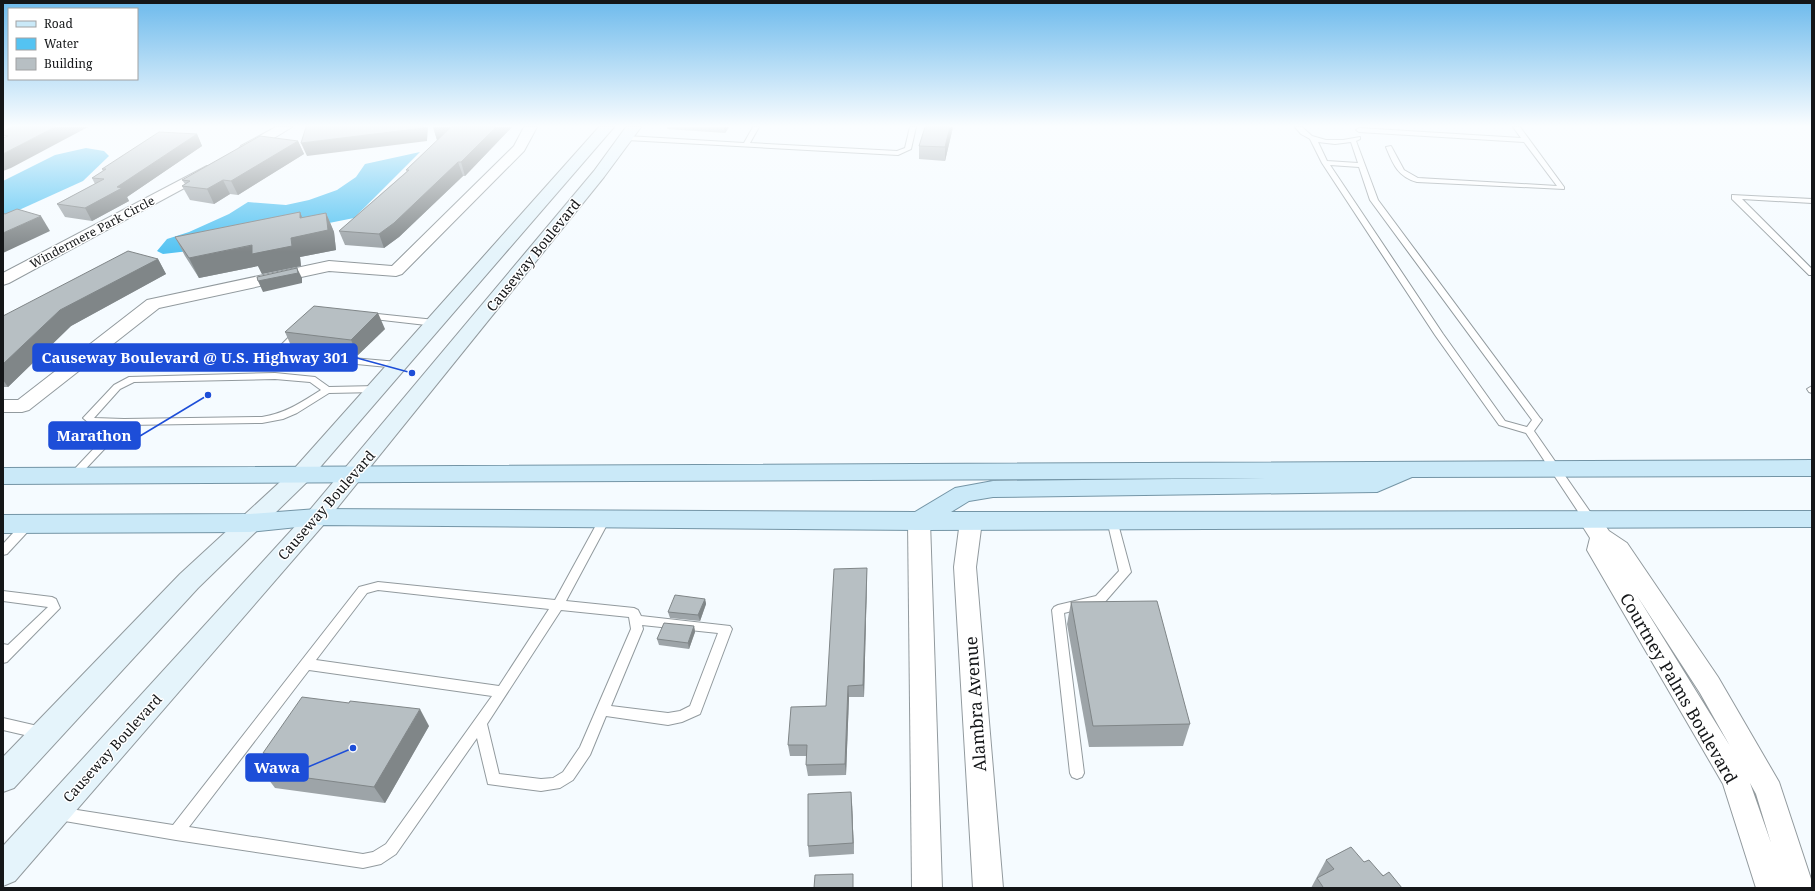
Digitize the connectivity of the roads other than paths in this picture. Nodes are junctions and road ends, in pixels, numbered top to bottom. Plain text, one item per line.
1 (210, 169) edge
2 (498, 169) edge
3 (571, 169) edge
4 (603, 169) edge
5 (1329, 169) edge
6 (1363, 169) edge
7 (1399, 169) edge
8 (1547, 169) edge
9 (1812, 201) edge
10 (1812, 273) edge
11 (3, 280) edge
12 (356, 315) edge
13 (435, 323) junction
14 (304, 328) edge
15 (398, 365) junction
16 (377, 389) junction
17 (326, 390) junction
18 (3, 406) edge
19 (124, 422) junction
20 (1529, 431) junction
21 (1411, 468) junction
22 (1554, 468) junction
23 (1812, 468) edge
24 (354, 473) junction
25 (301, 475) junction
26 (3, 476) edge
27 (73, 476) junction
28 (317, 517) junction
29 (606, 519) junction
30 (1812, 519) edge
31 (1112, 520) junction
32 (919, 521) junction
33 (971, 521) junction
34 (3, 524) edge
35 (28, 524) junction
36 (250, 524) junction
37 (1595, 528) junction
38 (3, 551) edge
39 (3, 596) edge
40 (558, 605) junction
41 (635, 620) junction
42 (5, 653) edge
43 (305, 664) junction
44 (502, 692) junction
45 (602, 710) junction
46 (480, 723) junction
47 (3, 724) edge
48 (44, 734) junction
49 (1078, 773) dead end
50 (3, 778) edge
51 (54, 813) junction
52 (176, 833) junction
53 (3, 870) edge
54 (927, 888) edge
55 (988, 888) edge
56 (1770, 888) edge
57 (1799, 888) edge

1 - 11 street, Windermere Park Circle
2 - 18 street
3 - 13 main road, Causeway Boulevard
4 - 24 main road, Causeway Boulevard
5 - 20 lane
6 - 20 lane
7 - 8 lane
9 - 10 lane
12 - 13 lane
13 - 15 main road, Causeway Boulevard
14 - 15 lane
15 - 16 main road, Causeway Boulevard
16 - 17 lane
16 - 25 main road, Causeway Boulevard
17 - 19 lane
17 - 19 lane
19 - 27 lane
20 - 22 lane
21 - 22 main road
21 - 24 main road
21 - 32 main road
22 - 23 main road
22 - 37 lane
24 - 25 main road
24 - 28 main road, Causeway Boulevard
25 - 27 main road
25 - 36 main road, Causeway Boulevard
26 - 27 main road
28 - 29 main road
28 - 36 main road
28 - 51 main road, Causeway Boulevard
29 - 32 main road
29 - 40 lane
30 - 37 main road
31 - 33 main road
31 - 37 main road
31 - 49 lane
32 - 33 main road
32 - 54 street
33 - 55 street, Alambra Avenue
34 - 35 main road
35 - 36 main road
35 - 38 lane
36 - 48 main road, Causeway Boulevard
37 - 56 street, Courtney Palms Boulevard
37 - 57 street, Courtney Palms Boulevard
39 - 42 lane
40 - 41 lane
40 - 43 lane
40 - 44 lane
41 - 45 lane
41 - 45 lane
43 - 44 lane
43 - 52 lane
44 - 46 lane
45 - 46 lane
46 - 52 lane
47 - 48 lane
48 - 50 main road, Causeway Boulevard
51 - 52 lane
51 - 53 main road, Causeway Boulevard

